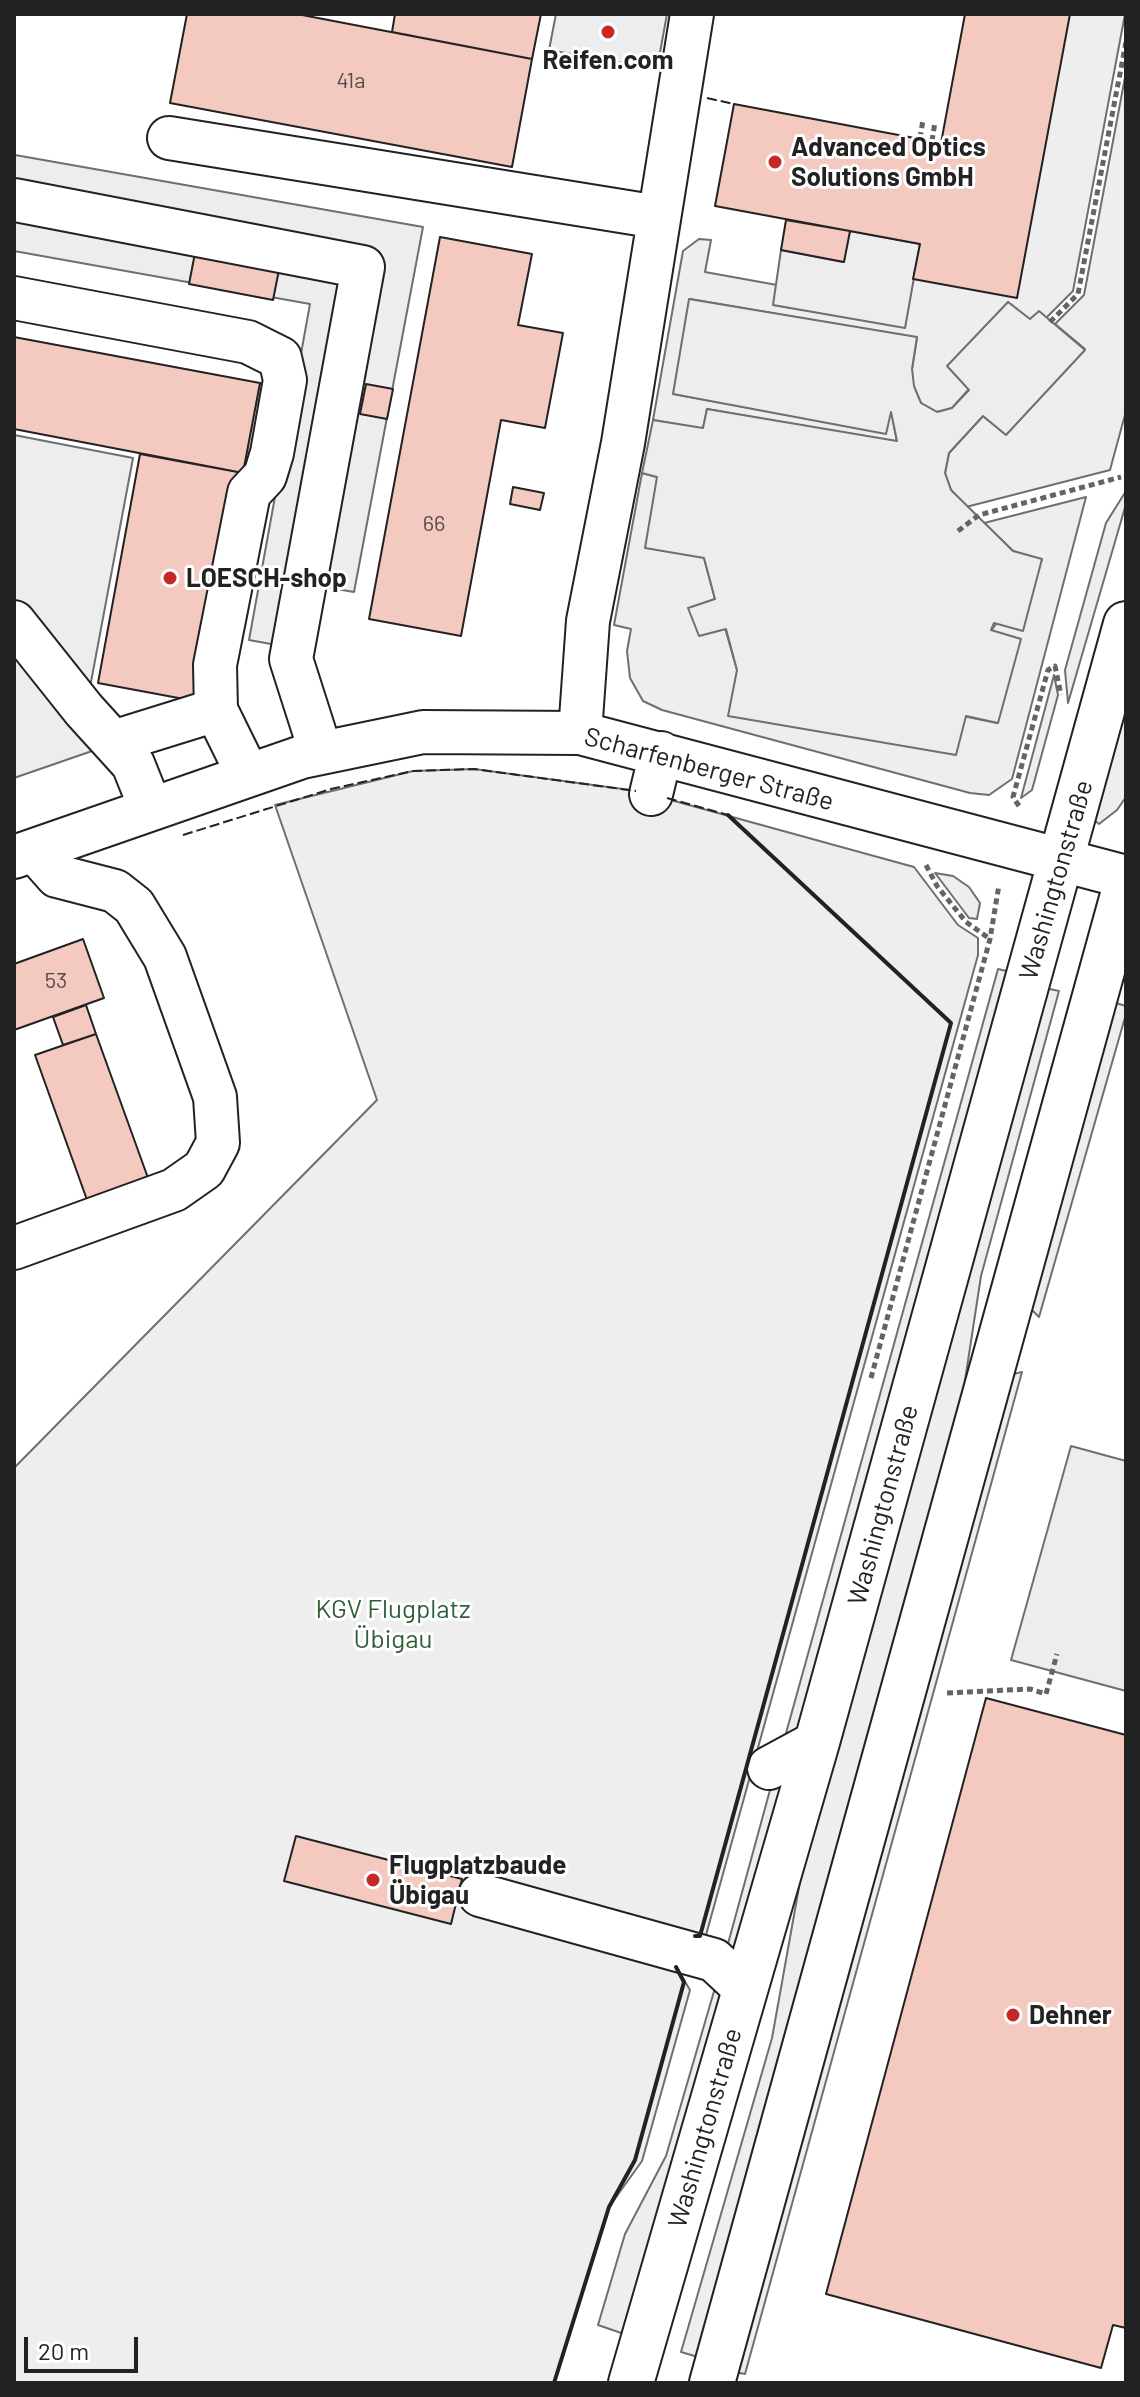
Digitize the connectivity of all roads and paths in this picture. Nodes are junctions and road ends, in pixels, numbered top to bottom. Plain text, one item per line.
1 (692, 14) edge
2 (1126, 42) edge
3 (923, 120) dead end
4 (935, 122) dead end
5 (169, 138) dead end
6 (920, 138) dead end
7 (932, 141) dead end
8 (15, 200) edge
9 (658, 217) junction
10 (14, 298) edge
11 (1050, 322) dead end
12 (1121, 477) dead end
13 (958, 531) dead end
14 (14, 622) edge
15 (1126, 624) edge
16 (1062, 700) dead end
17 (216, 710) junction
18 (580, 733) junction
19 (113, 742) junction
20 (321, 753) junction
21 (661, 753) junction
22 (248, 775) junction
23 (651, 794) dead end
24 (1020, 808) dead end
25 (151, 809) junction
26 (905, 821) junction
27 (24, 853) edge
28 (1060, 861) junction
29 (1126, 877) edge
30 (999, 884) dead end
31 (1126, 884) edge
32 (14, 1248) edge
33 (1057, 1654) dead end
34 (947, 1693) dead end
35 (817, 1742) junction
36 (769, 1768) dead end
37 (480, 1895) dead end
38 (745, 1989) junction
39 (631, 2383) edge
40 (712, 2383) edge

1 - 9 street
2 - 11 path
3 - 6 path
4 - 7 path
5 - 9 street
8 - 20 street
9 - 18 street
10 - 17 street
12 - 13 path
14 - 19 street
15 - 28 main road, Washingtonstraße
16 - 24 path, Washingtonstraße
17 - 19 street
17 - 22 street
18 - 20 street, Scharfenberger Straße
18 - 21 street, Scharfenberger Straße
19 - 25 street
20 - 22 street, Scharfenberger Straße
21 - 23 street
21 - 26 street, Scharfenberger Straße
22 - 25 street, Scharfenberger Straße
25 - 27 street, Scharfenberger Straße
26 - 28 street, Scharfenberger Straße
26 - 30 path, Washingtonstraße
27 - 32 street
28 - 29 street, Scharfenberger Straße
28 - 35 main road, Washingtonstraße
31 - 40 main road
33 - 34 path
35 - 36 street
35 - 38 main road, Washingtonstraße
37 - 38 street
38 - 39 main road, Washingtonstraße

